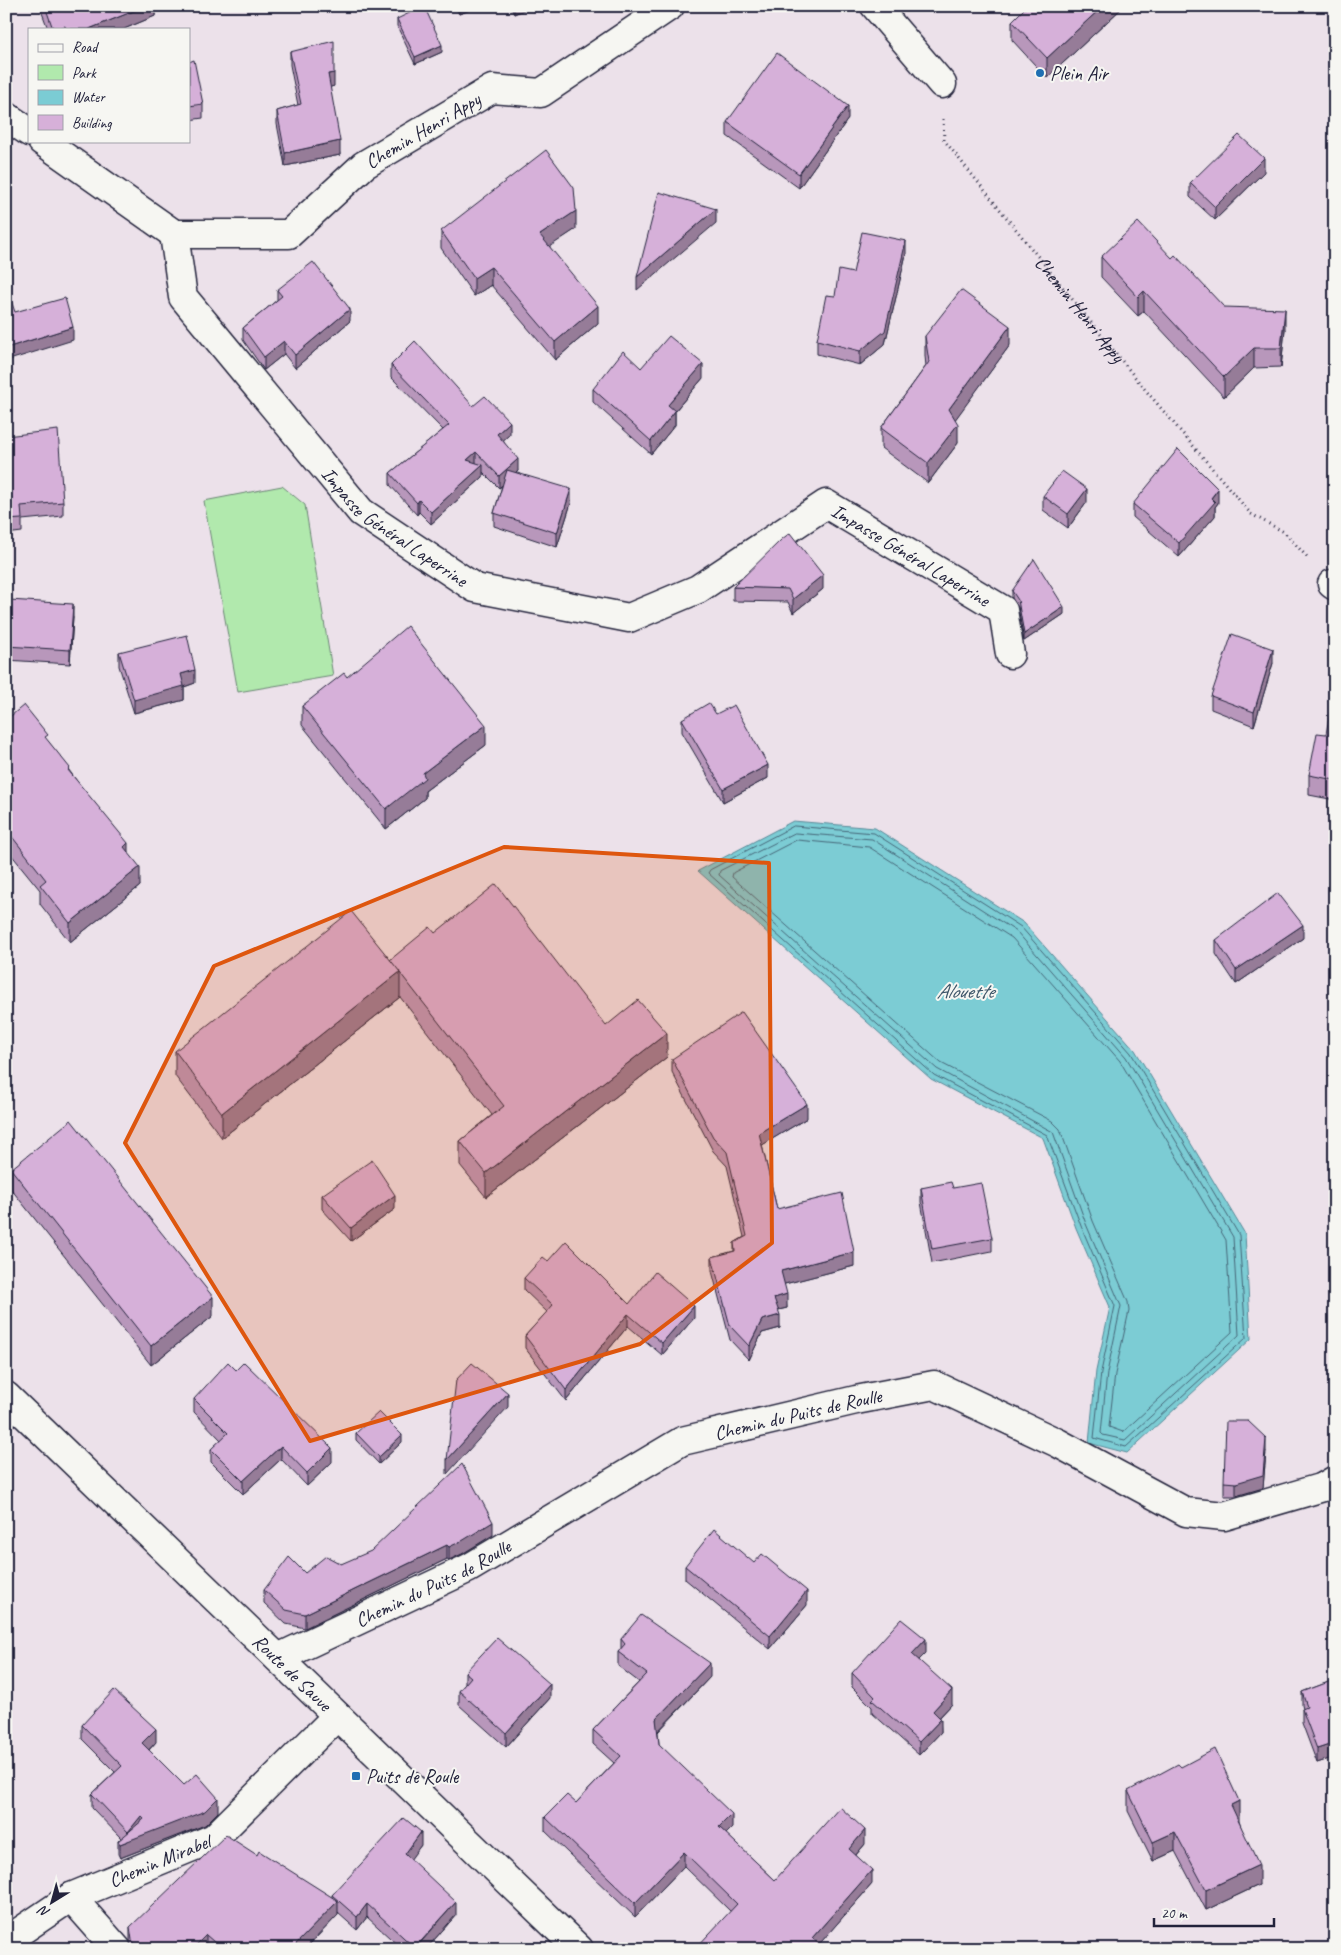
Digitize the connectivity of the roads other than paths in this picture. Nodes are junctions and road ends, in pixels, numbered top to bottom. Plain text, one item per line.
1 (670, 6) edge
2 (875, 6) edge
3 (942, 84) road end
4 (6, 116) edge
5 (28, 131) edge
6 (43, 142) edge
7 (174, 234) junction
8 (1010, 654) dead end
9 (6, 1396) edge
10 (1331, 1486) edge
11 (278, 1658) junction
12 (337, 1716) junction
13 (71, 1897) junction
14 (6, 1941) edge
15 (117, 1949) edge
16 (579, 1949) edge

1 - 7 street, Chemin Henri Appy
2 - 3 street
4 - 5 street
6 - 7 street
7 - 8 street, Impasse Général Laperrine
9 - 11 street, Route de Sauve
10 - 11 street, Chemin du Puits de Roulle
11 - 12 street, Route de Sauve
12 - 13 street, Chemin Mirabel
12 - 16 street, Route de Sauve
13 - 14 street, Chemin Mirabel
13 - 15 street

